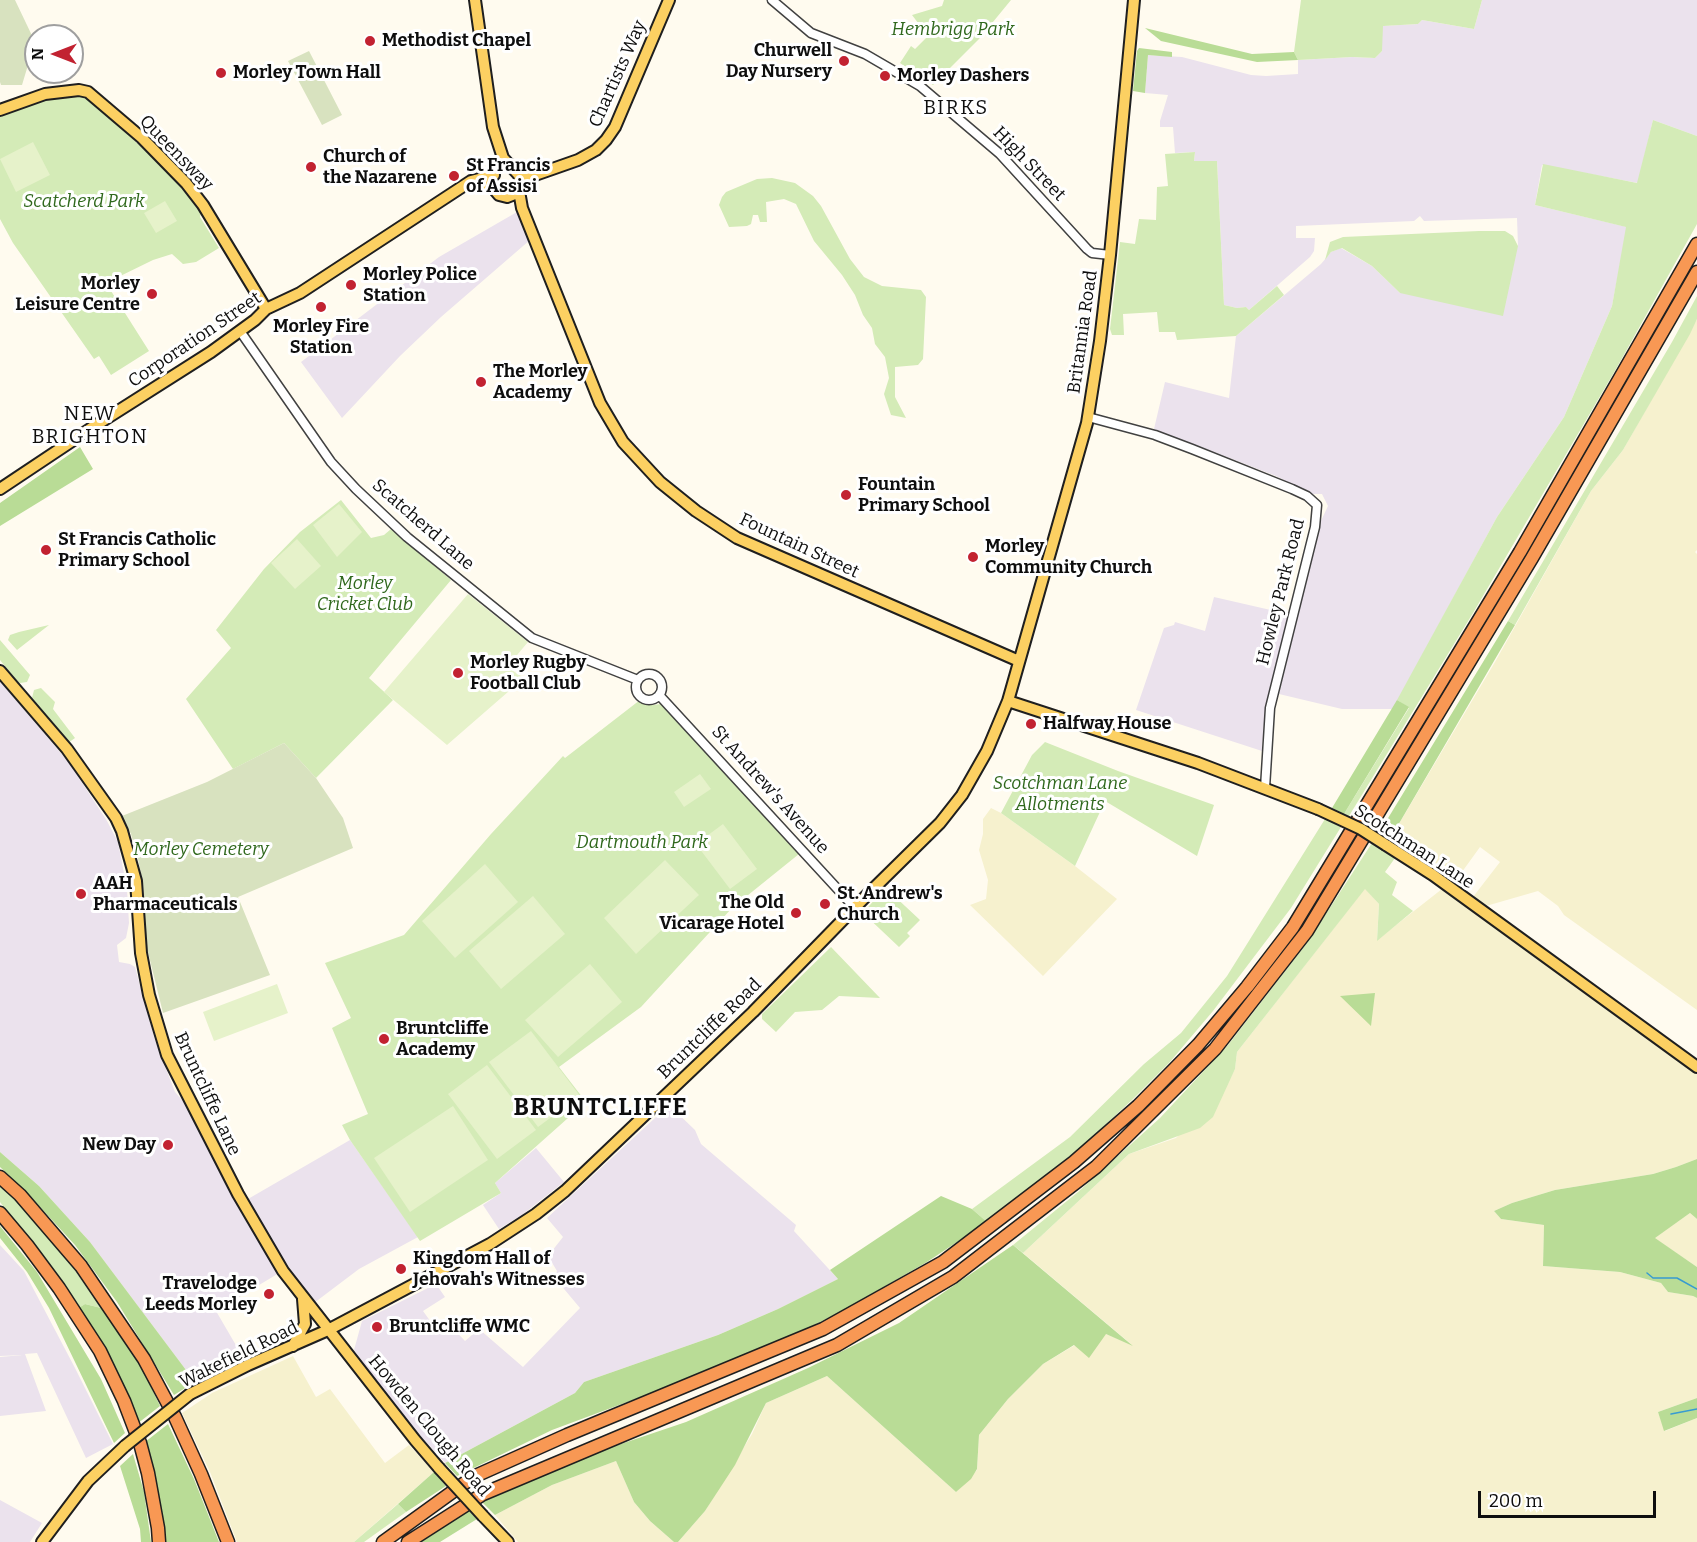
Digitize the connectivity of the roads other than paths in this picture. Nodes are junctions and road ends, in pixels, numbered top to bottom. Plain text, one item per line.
1 (475, 0) edge
2 (669, 0) edge
3 (772, 0) edge
4 (1134, 0) edge
5 (0, 110) edge
6 (502, 171) junction
7 (521, 180) junction
8 (471, 181) junction
9 (493, 188) junction
10 (519, 191) junction
11 (507, 197) junction
12 (522, 208) junction
13 (1697, 244) edge
14 (1110, 255) junction
15 (1697, 272) edge
16 (266, 309) junction
17 (240, 331) junction
18 (1088, 417) junction
19 (0, 489) edge
20 (1019, 661) junction
21 (0, 671) edge
22 (638, 680) junction
23 (659, 695) junction
24 (1008, 701) junction
25 (1264, 788) junction
26 (855, 908) junction
27 (1697, 1067) edge
28 (0, 1177) edge
29 (0, 1213) edge
30 (303, 1296) junction
31 (328, 1330) junction
32 (293, 1346) junction
33 (42, 1542) edge
34 (159, 1542) edge
35 (228, 1542) edge
36 (383, 1542) edge
37 (408, 1542) edge
38 (508, 1542) edge

1 - 6 main road
2 - 7 main road, Chartists Way
3 - 14 street, High Street
4 - 14 main road, Britannia Road
5 - 16 main road, Queensway
6 - 7 main road
6 - 8 main road, Corporation Street
6 - 9 main road
7 - 10 main road
8 - 9 main road
8 - 16 main road, Corporation Street
9 - 11 main road
10 - 11 main road
10 - 12 main road, Fountain Street
11 - 12 main road
12 - 20 main road, Fountain Street
13 - 36 highway
14 - 18 main road, Britannia Road
15 - 37 highway
16 - 17 main road, Corporation Street
17 - 19 main road, Corporation Street
17 - 22 street, Scatcherd Lane
18 - 20 main road, Britannia Road
18 - 25 street, Howley Park Road
20 - 24 main road, Bruntcliffe Road
21 - 30 main road, Bruntcliffe Lane
22 - 23 street
22 - 23 street, St Andrew's Avenue
23 - 26 street, St Andrew's Avenue
24 - 25 main road, Scotchman Lane
24 - 26 main road, Bruntcliffe Road
25 - 27 main road, Scotchman Lane, bridge
26 - 31 main road, Bruntcliffe Road
28 - 35 highway
29 - 34 highway
30 - 31 main road, Bruntcliffe Lane
30 - 32 main road
31 - 32 main road, Wakefield Road
31 - 38 main road, Howden Clough Road, bridge
32 - 33 main road, Wakefield Road, bridge

